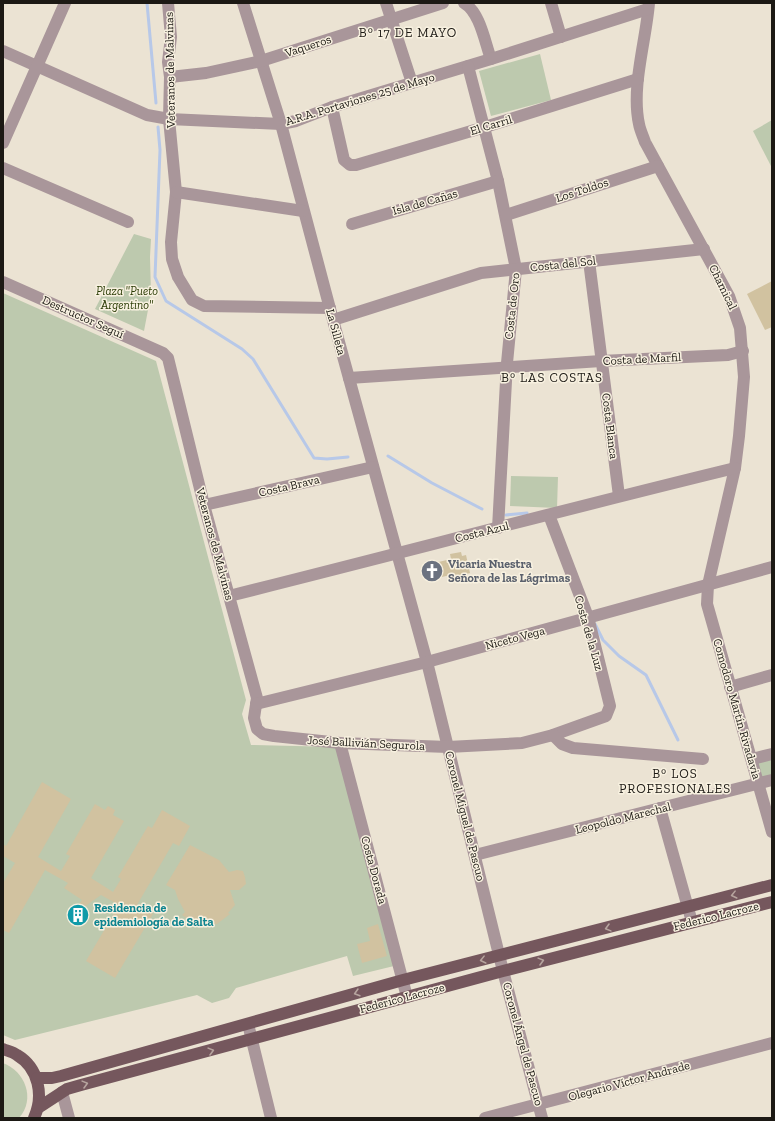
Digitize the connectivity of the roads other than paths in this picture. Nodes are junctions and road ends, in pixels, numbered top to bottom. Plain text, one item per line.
1 (65, 3) edge
2 (168, 3) edge
3 (243, 3) edge
4 (386, 3) edge
5 (443, 3) edge
6 (464, 3) edge
7 (551, 3) edge
8 (649, 6) edge
9 (391, 20) junction
10 (561, 37) junction
11 (3, 51) edge
12 (491, 59) junction
13 (261, 61) junction
14 (36, 66) junction
15 (468, 66) junction
16 (170, 77) junction
17 (638, 79) junction
18 (412, 83) junction
19 (332, 108) junction
20 (169, 119) junction
21 (280, 124) junction
22 (485, 128) junction
23 (3, 143) edge
24 (658, 166) junction
25 (3, 168) edge
26 (498, 181) junction
27 (176, 192) junction
28 (304, 210) junction
29 (506, 215) junction
30 (128, 222) dead end
31 (352, 224) dead end
32 (704, 249) junction
33 (589, 261) junction
34 (516, 269) junction
35 (3, 282) edge
36 (192, 300) joint
37 (331, 314) junction
38 (743, 351) junction
39 (163, 353) joint
40 (601, 361) junction
41 (506, 367) junction
42 (349, 378) junction
43 (373, 467) junction
44 (735, 468) junction
45 (618, 496) junction
46 (204, 505) junction
47 (549, 515) junction
48 (498, 528) junction
49 (397, 554) junction
50 (772, 568) edge
51 (708, 585) junction
52 (229, 596) junction
53 (588, 618) junction
54 (427, 662) junction
55 (772, 675) edge
56 (730, 687) junction
57 (256, 704) junction
58 (610, 706) joint
59 (263, 734) joint
60 (553, 735) junction
61 (340, 743) junction
62 (448, 747) junction
63 (772, 754) edge
64 (703, 759) dead end
65 (752, 759) junction
66 (772, 780) edge
67 (759, 783) junction
68 (660, 808) junction
69 (772, 832) edge
70 (475, 855) junction
71 (772, 885) edge
72 (772, 902) edge
73 (687, 907) junction
74 (692, 922) junction
75 (500, 956) junction
76 (503, 971) junction
77 (403, 980) junction
78 (407, 997) junction
79 (248, 1024) junction
80 (252, 1040) junction
81 (772, 1043) edge
82 (3, 1049) edge
83 (36, 1078) junction
84 (62, 1092) junction
85 (539, 1104) junction
86 (36, 1113) edge
87 (69, 1118) edge
88 (271, 1118) edge
89 (485, 1118) edge
90 (542, 1118) edge

1 - 14 street
2 - 16 street, Veteranos de Malvinas
3 - 13 street, La Silleta
4 - 9 street
5 - 9 street, Vaqueros
6 - 12 street
7 - 10 street
8 - 10 street, A.R.A. Portaviones 25 de Mayo
8 - 17 street, Chamical
9 - 13 street, Vaqueros
9 - 18 street
10 - 12 street, A.R.A. Portaviones 25 de Mayo
11 - 14 street, A.R.A. Portaviones 25 de Mayo
12 - 15 street, A.R.A. Portaviones 25 de Mayo
13 - 16 street, Vaqueros
13 - 21 street, La Silleta
14 - 20 street, A.R.A. Portaviones 25 de Mayo
14 - 23 street
15 - 18 street, A.R.A. Portaviones 25 de Mayo
15 - 22 street, Costa de Oro
16 - 20 street, Veteranos de Malvinas
17 - 22 street, El Carril
17 - 24 street, Chamical
18 - 19 street, A.R.A. Portaviones 25 de Mayo
19 - 21 street, A.R.A. Portaviones 25 de Mayo
19 - 22 street, El Carril
20 - 21 street, A.R.A. Portaviones 25 de Mayo
20 - 27 street, Veteranos de Malvinas
21 - 28 street, La Silleta
22 - 26 street, Costa de Oro
24 - 29 street, Los Toldos
24 - 32 street, Chamical
25 - 30 street
26 - 29 street, Costa de Oro
26 - 31 street, Isla de Cañas
27 - 28 street
27 - 36 street, Veteranos de Malvinas
28 - 37 street, La Silleta
29 - 34 street, Costa de Oro
32 - 33 street, Costa del Sol
32 - 38 street, Chamical
33 - 34 street, Costa del Sol
33 - 40 street, Costa Blanca
34 - 37 street, Costa del Sol
34 - 41 street, Costa de Oro
35 - 39 street, Destructor Seguí
36 - 37 street, Costa del Sol
37 - 42 street, La Silleta
38 - 40 street, Costa de Marfil
38 - 44 street, Chamical
39 - 46 street, Veteranos de Malvinas
40 - 41 street, Costa de Marfil
40 - 45 street, Costa Blanca
41 - 42 street, Costa de Marfil
41 - 48 street, Costa de Oro
42 - 43 street, La Silleta
43 - 46 street, Costa Brava
43 - 49 street, La Silleta
44 - 45 street, Costa Azul
44 - 51 street, Chamical
45 - 47 street, Costa Azul
46 - 52 street, Veteranos de Malvinas
47 - 48 street, Costa Azul
47 - 53 street, Costa de la Luz
48 - 49 street, Costa Azul
49 - 52 street, Costa Azul
49 - 54 street, La Silleta
50 - 51 street, Niceto Vega
51 - 53 street, Niceto Vega
51 - 56 street, Comodoro Martín Rivadavia
52 - 57 street, Veteranos de Malvinas
53 - 54 street, Niceto Vega
53 - 58 street, Costa de la Luz
54 - 57 street, Niceto Vega
54 - 62 street, Coronel Miguel de Pascuo
55 - 56 street
56 - 65 street, Comodoro Martín Rivadavia
57 - 59 street, Veteranos de Malvinas
58 - 60 street, José Ballivián Segurola
59 - 61 street, José Ballivián Segurola
60 - 62 street, José Ballivián Segurola
60 - 64 street
61 - 62 street, José Ballivián Segurola
61 - 77 street, Costa Dorada
62 - 70 street, Coronel Miguel de Pascuo
63 - 65 street
65 - 67 street, Comodoro Martín Rivadavia
66 - 67 street, Leopoldo Marechal
67 - 68 street, Leopoldo Marechal
67 - 69 street, Comodoro Martín Rivadavia
68 - 70 street, Leopoldo Marechal
68 - 73 street
70 - 75 street, Coronel Miguel de Pascuo
71 -> 73 main road, Federico Lacroze
72 - 74 main road, Federico Lacroze
73 - 74 street
73 -> 75 main road, Federico Lacroze
76 -> 74 main road, Federico Lacroze
75 - 76 street, Coronel Miguel de Pascuo
75 -> 77 main road, Federico Lacroze
76 - 78 main road, Federico Lacroze
76 - 85 street, Coronel Ángel de Pascuo
77 - 78 street, Costa Dorada
77 -> 79 main road, Federico Lacroze
78 - 80 main road, Federico Lacroze
79 - 80 street
79 - 83 main road, Federico Lacroze
84 -> 80 main road, Federico Lacroze
80 - 88 street
81 - 85 street, Olegario Víctor Andrade
82 - 83 main road
83 - 86 main road
84 - 86 main road, Federico Lacroze
84 - 87 street
85 - 89 street, Olegario Víctor Andrade
85 - 90 street, Coronel Ángel de Pascuo

